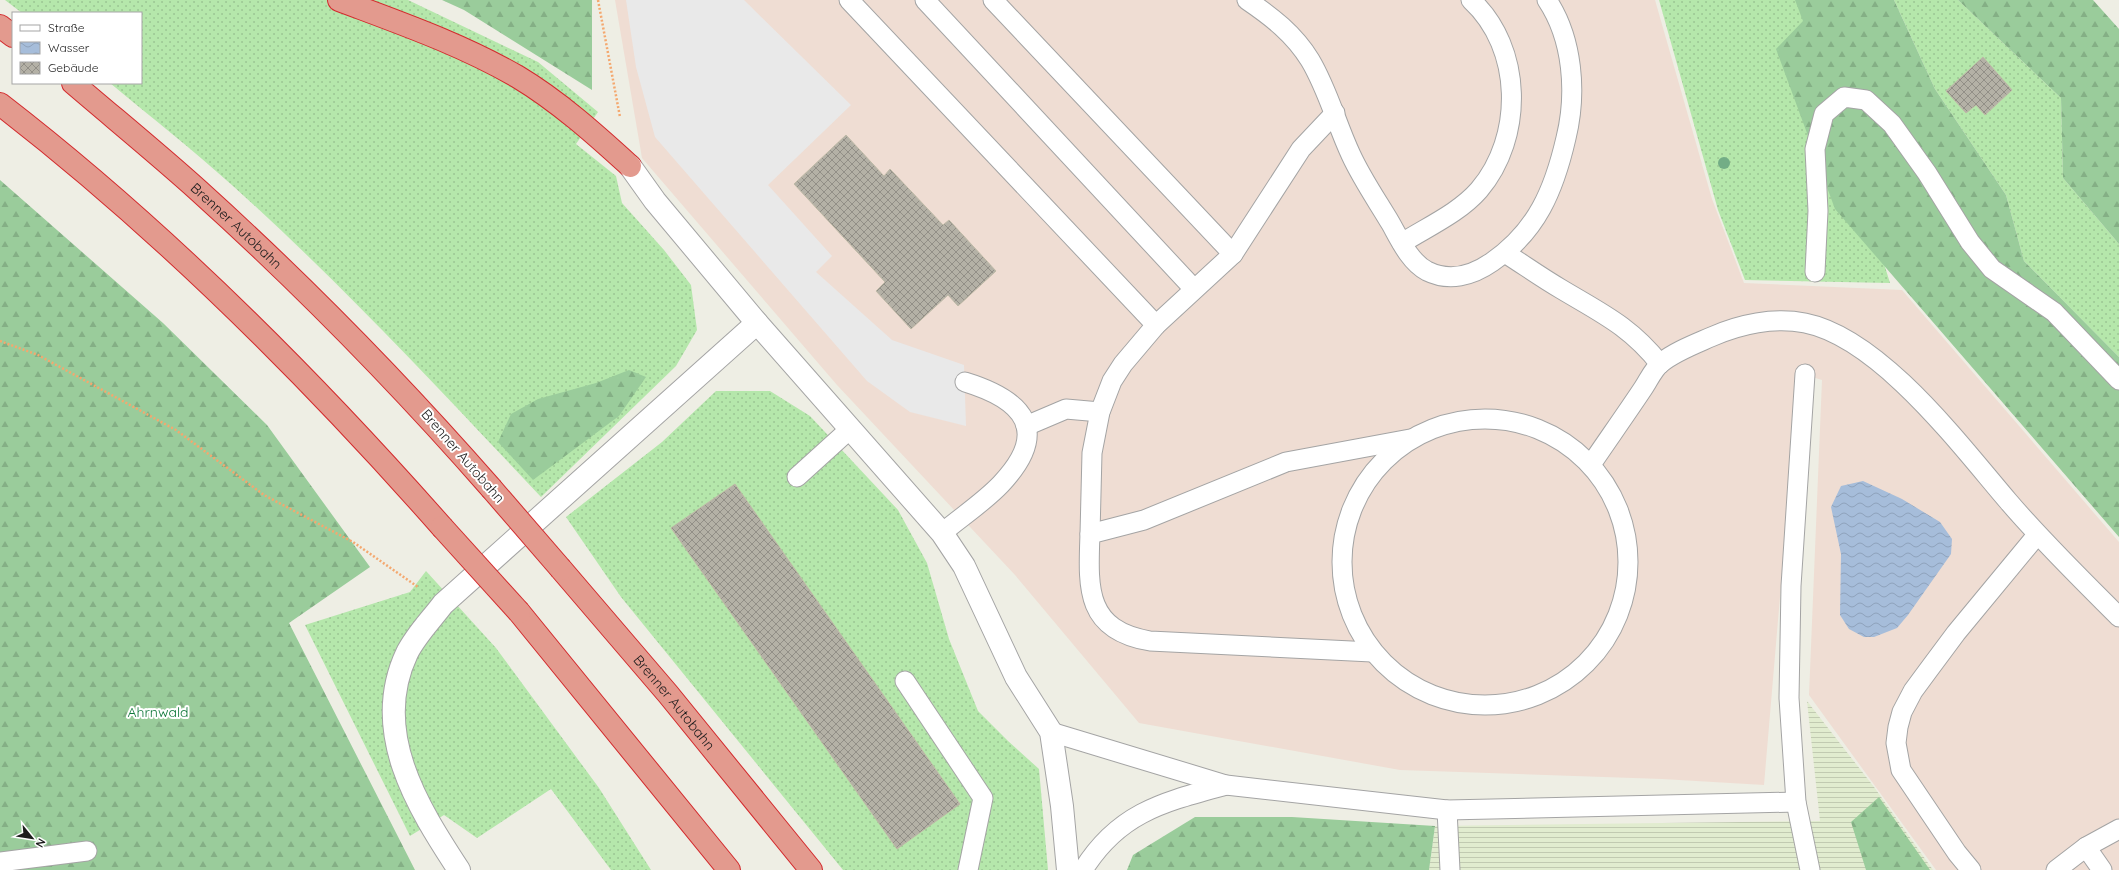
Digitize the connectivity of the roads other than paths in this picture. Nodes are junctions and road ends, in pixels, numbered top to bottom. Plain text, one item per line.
1 (339, 0) edge
2 (849, 0) edge
3 (924, 0) edge
4 (994, 0) edge
5 (1247, 0) edge
6 (1471, 0) edge
7 (1547, 0) edge
8 (0, 26) edge
9 (12, 35) edge
10 (74, 84) edge
11 (0, 104) edge
12 (1335, 113) junction
13 (630, 166) joint
14 (1402, 243) junction
15 (1505, 253) junction
16 (1232, 254) junction
17 (1815, 272) dead end
18 (1194, 289) junction
19 (757, 323) junction
20 (1156, 325) junction
21 (1660, 364) junction
22 (1805, 374) dead end
23 (2119, 380) edge
24 (965, 382) dead end
25 (1100, 412) junction
26 (1026, 426) junction
27 (850, 429) junction
28 (1410, 439) junction
29 (1592, 463) junction
30 (797, 477) dead end
31 (942, 533) junction
32 (1090, 534) junction
33 (2037, 535) junction
34 (2119, 617) edge
35 (1372, 652) junction
36 (905, 681) dead end
37 (1051, 732) junction
38 (1226, 785) junction
39 (1796, 802) junction
40 (1447, 810) junction
41 (2119, 829) edge
42 (2086, 847) junction
43 (87, 851) dead end
44 (0, 862) edge
45 (460, 870) edge
46 (730, 870) edge
47 (811, 870) edge
48 (968, 870) edge
49 (1068, 870) edge
50 (1083, 870) edge
51 (1450, 870) edge
52 (1810, 870) edge
53 (1971, 870) edge
54 (2056, 870) edge
55 (2102, 870) edge

1 - 13 highway
2 - 20 lane
3 - 18 lane
4 - 16 lane
5 - 12 lane
6 - 14 lane
7 - 15 lane
8 - 9 highway
10 - 47 highway, Brenner Autobahn, bridge
11 - 46 highway, bridge
12 - 14 lane
12 - 16 lane
13 - 19 street
14 - 15 lane
15 - 21 lane
16 - 18 lane
17 - 23 lane
18 - 20 lane
19 - 27 street
19 - 45 street
20 - 25 lane
21 - 29 lane
21 - 33 lane
22 - 39 lane
24 - 26 lane
25 - 26 lane
25 - 32 lane
26 - 31 lane
27 - 30 lane
27 - 31 street
28 - 29 lane
28 - 32 lane
28 - 35 lane
29 - 35 lane
31 - 37 street
32 - 35 lane
33 - 34 lane
33 - 53 lane
36 - 48 lane
37 - 38 lane
37 - 49 street
38 - 40 lane
38 - 50 lane
39 - 40 lane
39 - 52 lane
40 - 51 lane
41 - 42 lane
42 - 54 lane
42 - 55 lane
43 - 44 lane

